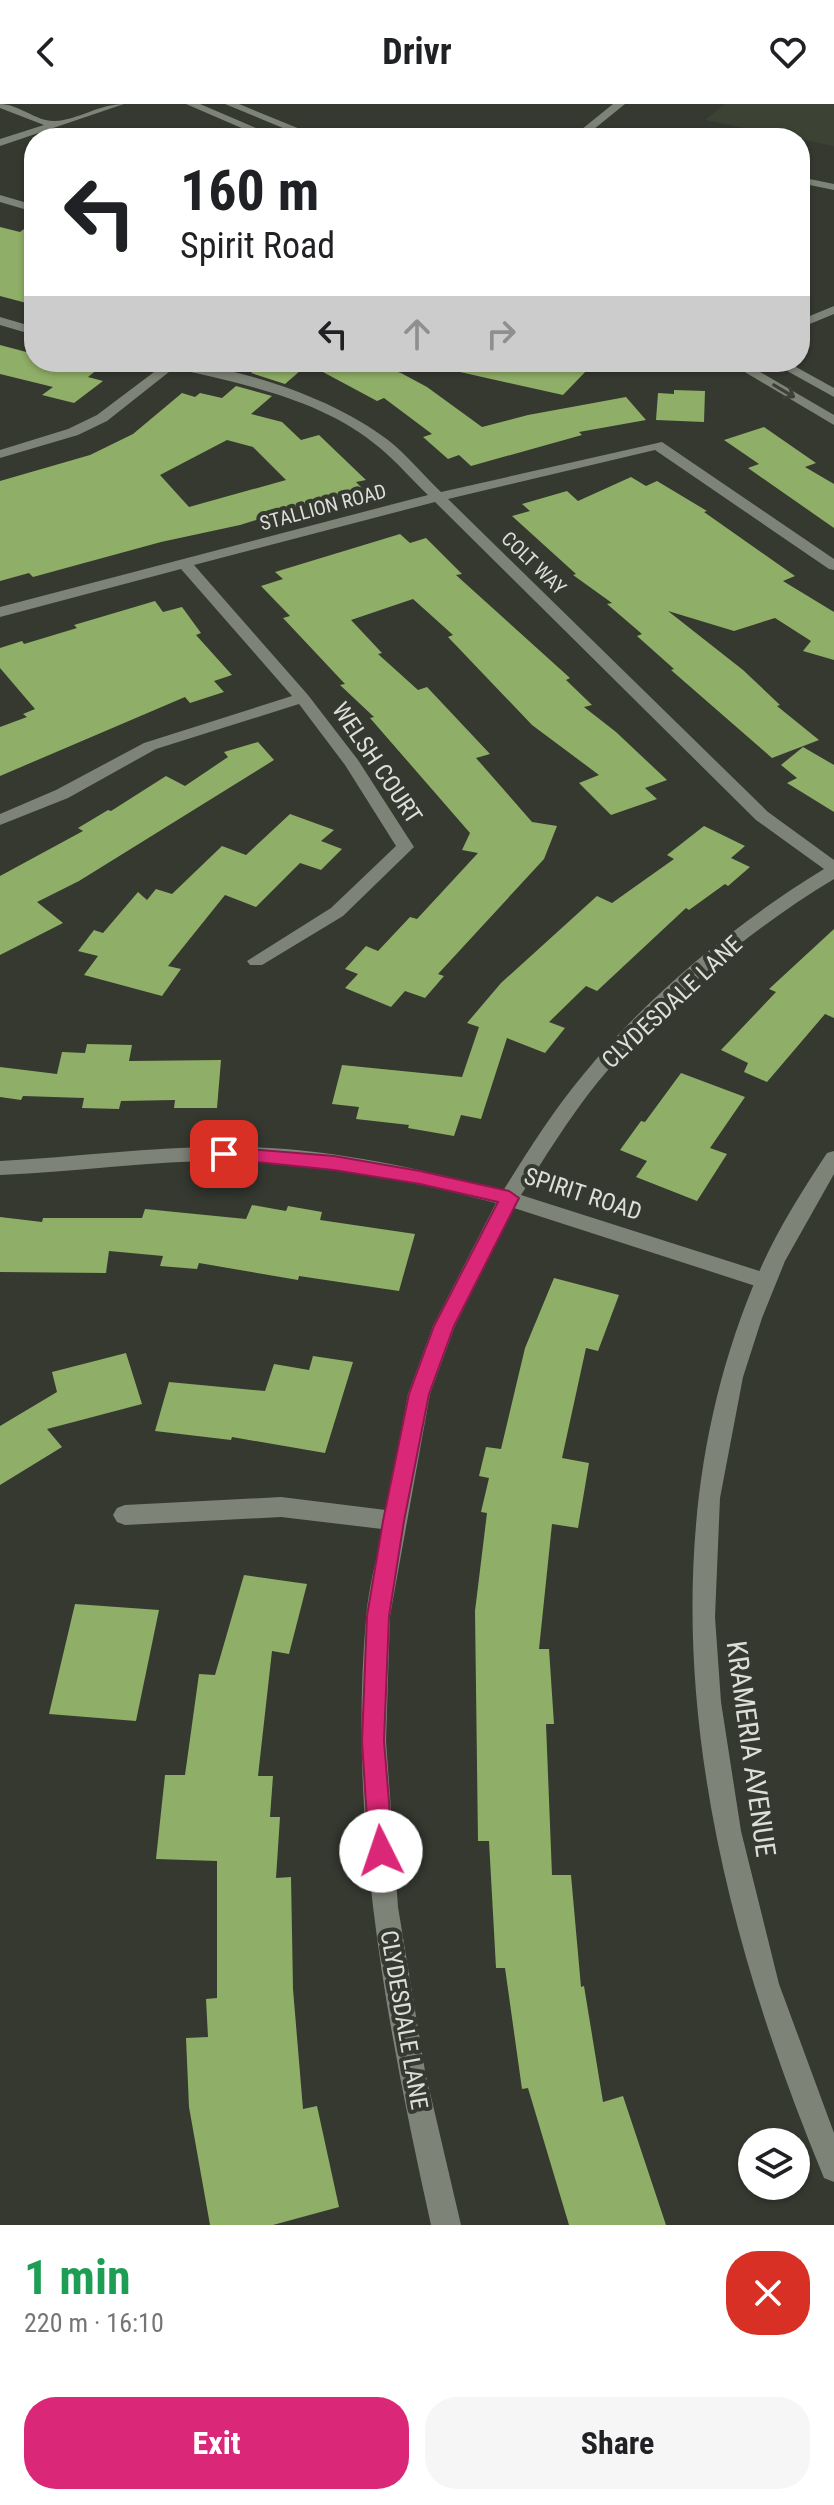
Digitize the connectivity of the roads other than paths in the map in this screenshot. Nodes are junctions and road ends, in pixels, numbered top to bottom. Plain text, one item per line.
1 (0, 104) edge
2 (119, 104) edge
3 (191, 104) edge
4 (230, 104) edge
5 (620, 104) edge
6 (55, 126) junction
7 (49, 128) edge
8 (250, 128) edge
9 (291, 128) edge
10 (589, 128) edge
11 (24, 136) edge
12 (0, 143) edge
13 (810, 182) edge
14 (834, 187) edge
15 (4, 203) edge
16 (24, 207) edge
17 (834, 310) edge
18 (810, 320) edge
19 (0, 321) edge
20 (24, 328) edge
21 (157, 372) edge
22 (208, 372) edge
23 (751, 372) edge
24 (795, 372) edge
25 (834, 393) edge
26 (834, 421) edge
27 (0, 454) edge
28 (438, 497) junction
29 (185, 564) junction
30 (834, 566) edge
31 (0, 612) edge
32 (302, 698) junction
33 (0, 820) edge
34 (834, 870) edge
35 (256, 961) dead end
36 (834, 1158) edge
37 (0, 1168) edge
38 (509, 1198) junction
39 (765, 1281) junction
40 (125, 1515) dead end
41 (394, 1521) junction
42 (834, 2168) edge
43 (446, 2225) edge

1 - 6 street
2 - 6 street
3 - 8 street
4 - 9 street
5 - 10 street
6 - 7 street
11 - 12 street
13 - 14 street
15 - 16 street
17 - 18 street
19 - 20 street
21 - 27 street
22 - 28 street, COLT WAY
23 -> 26 street
24 - 25 street
28 - 29 street, STALLION ROAD
28 - 30 street, STALLION ROAD
28 - 34 street, COLT WAY
29 - 31 street, STALLION ROAD
29 - 32 street, WELSH COURT
32 - 33 street
32 - 35 street, WELSH COURT
34 - 38 street, CLYDESDALE LANE
36 - 39 street, KRAMERIA AVENUE
37 - 38 street, SPIRIT ROAD
38 - 39 street, SPIRIT ROAD
38 - 41 street, CLYDESDALE LANE
39 - 42 street, KRAMERIA AVENUE
40 - 41 street
41 - 43 street, CLYDESDALE LANE

